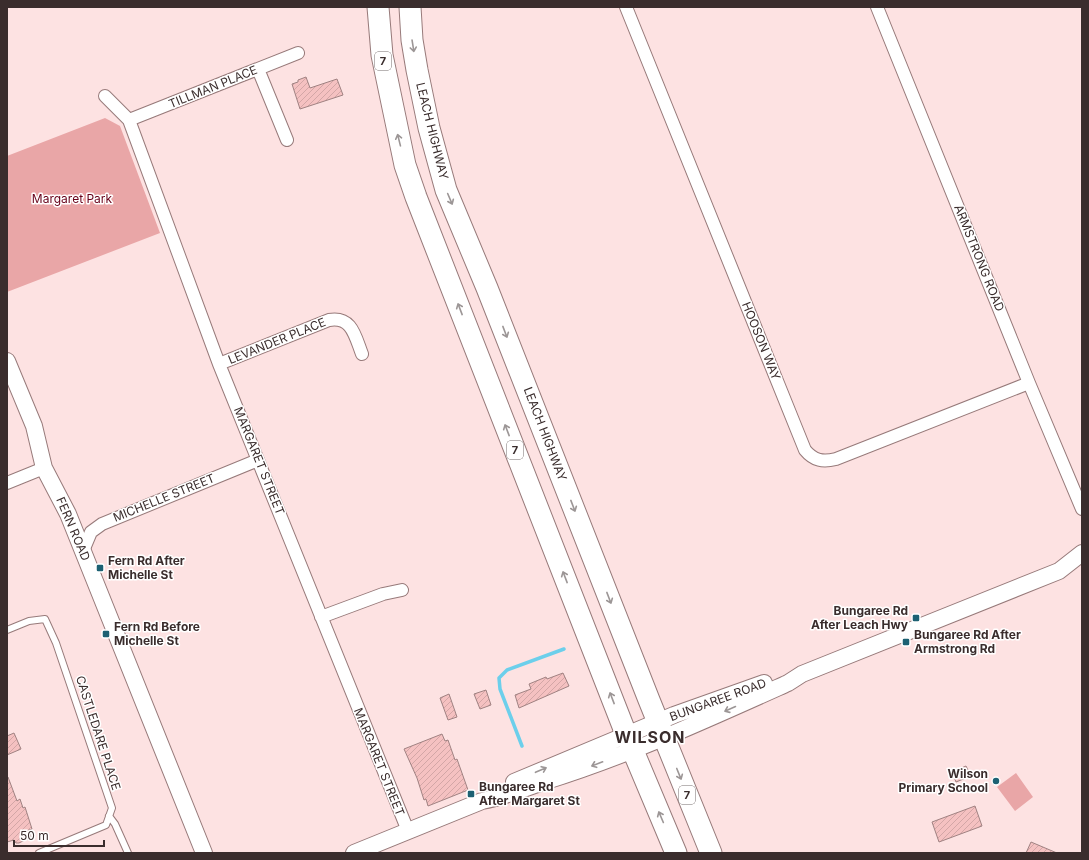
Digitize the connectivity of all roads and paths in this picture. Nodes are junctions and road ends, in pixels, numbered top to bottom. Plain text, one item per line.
1 (378, 7) edge
2 (391, 7) edge
3 (410, 7) edge
4 (626, 7) edge
5 (877, 7) edge
6 (298, 53) dead end
7 (258, 69) junction
8 (105, 96) dead end
9 (394, 114) junction
10 (129, 120) junction
11 (287, 140) dead end
12 (362, 354) dead end
13 (7, 361) edge
14 (220, 364) junction
15 (1029, 383) junction
16 (258, 460) junction
17 (44, 468) junction
18 (7, 483) edge
19 (1082, 509) edge
20 (83, 551) junction
21 (1082, 553) edge
22 (1082, 568) edge
23 (1059, 571) junction
24 (402, 590) dead end
25 (322, 617) junction
26 (7, 630) edge
27 (661, 730) junction
28 (630, 742) junction
29 (109, 816) junction
30 (408, 831) junction
31 (48, 851) edge
32 (39, 853) edge
33 (128, 853) edge
34 (204, 853) edge
35 (354, 853) edge
36 (676, 853) edge
37 (711, 853) edge

1 - 9 highway, 7
2 - 9 highway
3 -> 27 highway, LEACH HIGHWAY / 7
4 - 15 street, HOOSON WAY
5 - 15 street, ARMSTRONG ROAD
6 - 7 street, TILLMAN PLACE
7 - 10 street, TILLMAN PLACE
7 - 11 street
8 - 10 street, MARGARET STREET
28 -> 9 highway, 7
10 - 14 street, MARGARET STREET
12 - 14 street, LEVANDER PLACE
13 - 17 street, FERN ROAD
14 - 16 street, MARGARET STREET
15 - 19 street, ARMSTRONG ROAD
16 - 20 street, MICHELLE STREET
16 - 25 street, MARGARET STREET
17 - 18 street
17 - 20 street, FERN ROAD
20 - 34 street, FERN ROAD
21 - 23 street, BUNGAREE ROAD
22 - 23 street, BUNGAREE ROAD
23 - 27 street, BUNGAREE ROAD
24 - 25 street
25 - 30 street, MARGARET STREET
26 - 29 lane, CASTLEDARE PLACE
27 - 28 street, BUNGAREE ROAD
27 -> 37 highway, LEACH HIGHWAY / 7
28 - 30 street, BUNGAREE ROAD
36 -> 28 highway, 7
29 - 31 lane
29 - 33 lane
30 - 35 street, BUNGAREE ROAD
31 - 32 lane

